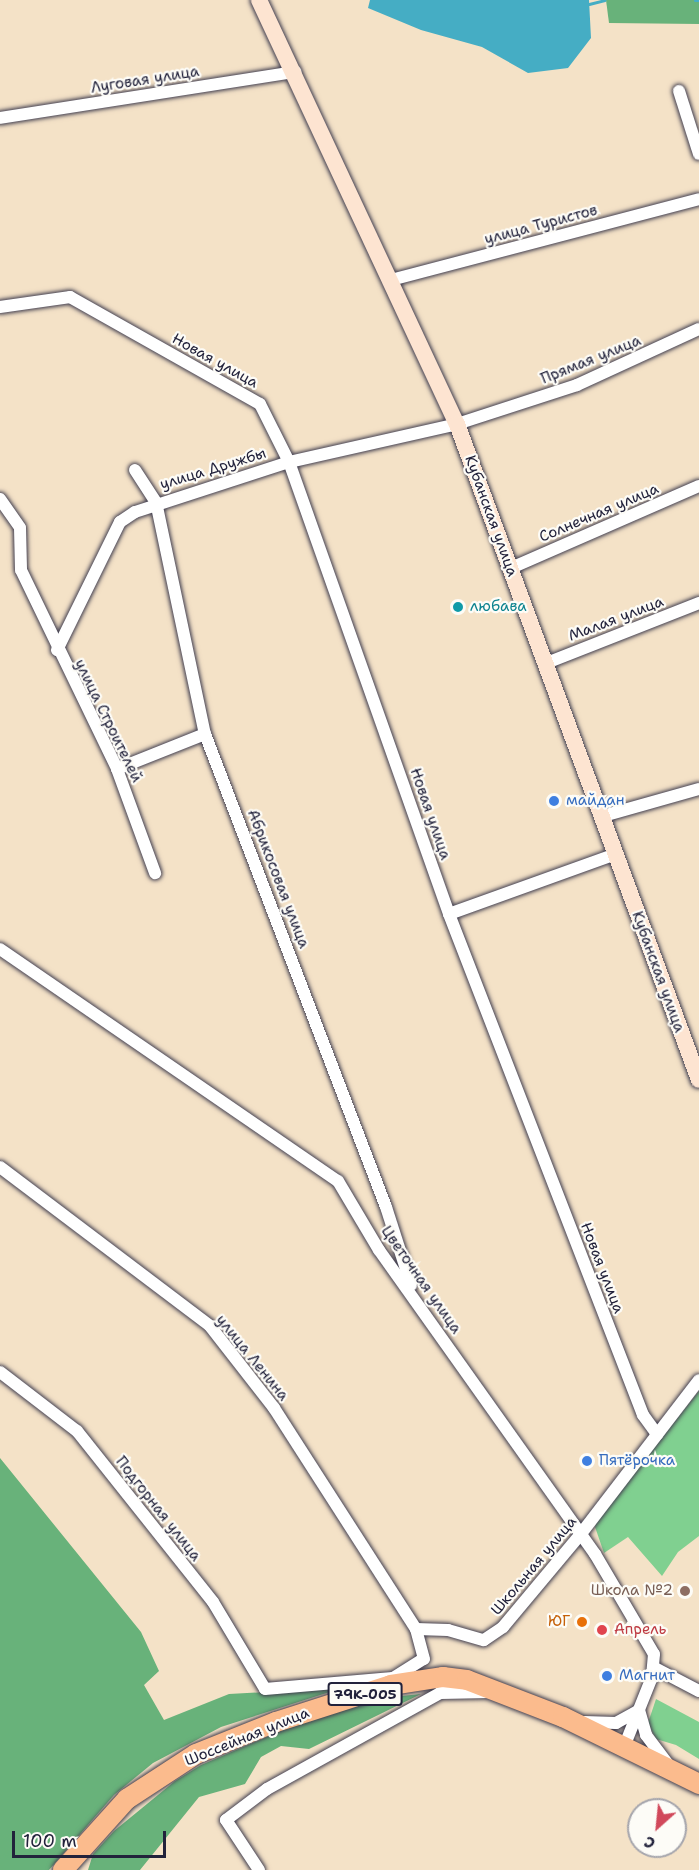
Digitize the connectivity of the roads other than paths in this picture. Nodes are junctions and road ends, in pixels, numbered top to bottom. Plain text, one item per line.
1 (259, 0) edge
2 (295, 72) junction
3 (679, 91) dead end
4 (0, 118) edge
5 (699, 154) edge
6 (699, 199) edge
7 (391, 280) junction
8 (0, 307) edge
9 (699, 329) edge
10 (457, 424) junction
11 (289, 462) junction
12 (135, 470) dead end
13 (699, 486) edge
14 (0, 499) edge
15 (156, 502) junction
16 (511, 568) junction
17 (699, 603) edge
18 (57, 650) junction
19 (544, 664) junction
20 (205, 734) junction
21 (117, 769) junction
22 (699, 789) edge
23 (603, 816) junction
24 (616, 854) junction
25 (155, 873) dead end
26 (449, 914) junction
27 (0, 949) edge
28 (699, 1080) edge
29 (0, 1167) edge
30 (414, 1295) junction
31 (0, 1372) edge
32 (699, 1380) edge
33 (657, 1434) junction
34 (580, 1535) junction
35 (416, 1629) junction
36 (653, 1666) junction
37 (699, 1691) edge
38 (497, 1692) junction
39 (639, 1710) junction
40 (563, 1717) junction
41 (624, 1747) junction
42 (678, 1773) junction
43 (699, 1784) edge
44 (63, 1870) edge
45 (259, 1870) edge

1 - 2 main road, Кубанская улица
2 - 4 street, Луговая улица
2 - 7 main road, Кубанская улица
3 - 5 street
6 - 7 street, улица Туристов
7 - 10 main road, Кубанская улица
8 - 11 street, Новая улица
9 - 10 street, Прямая улица
10 - 11 street, улица Дружбы
10 - 16 main road, Кубанская улица
11 - 15 street, улица Дружбы
11 - 26 street, Новая улица
12 - 15 street, Абрикосовая улица
13 - 16 street, Солнечная улица
14 - 18 street, улица Строителей
15 - 18 street, улица Дружбы
15 - 20 street, Абрикосовая улица
16 - 19 main road, Кубанская улица
17 - 19 street, Малая улица
18 - 21 street, улица Строителей
19 - 23 main road, Кубанская улица
20 - 21 street
20 - 30 street, Абрикосовая улица
21 - 25 street, улица Строителей
22 - 23 street
23 - 24 main road, Кубанская улица
24 - 26 street
24 - 28 main road, Кубанская улица
26 - 33 street, Новая улица
27 - 30 street, Цветочная улица
29 - 35 street, улица Ленина
30 - 34 street, Цветочная улица
31 - 35 street, Подгорная улица
32 - 33 street, Школьная улица
33 - 34 street, Школьная улица
34 - 35 street, Школьная улица
34 - 36 street, Цветочная улица
36 - 37 street
36 - 39 street
38 - 40 main road, Шоссейная улица / 79К-005
38 - 44 main road, Шоссейная улица / 79К-005
38 - 45 street
39 - 40 street
39 - 41 street
39 - 42 street
40 - 41 main road, Шоссейная улица / 79К-005
41 - 42 main road, Шоссейная улица / 79К-005
42 - 43 main road, Шоссейная улица / 79К-005

